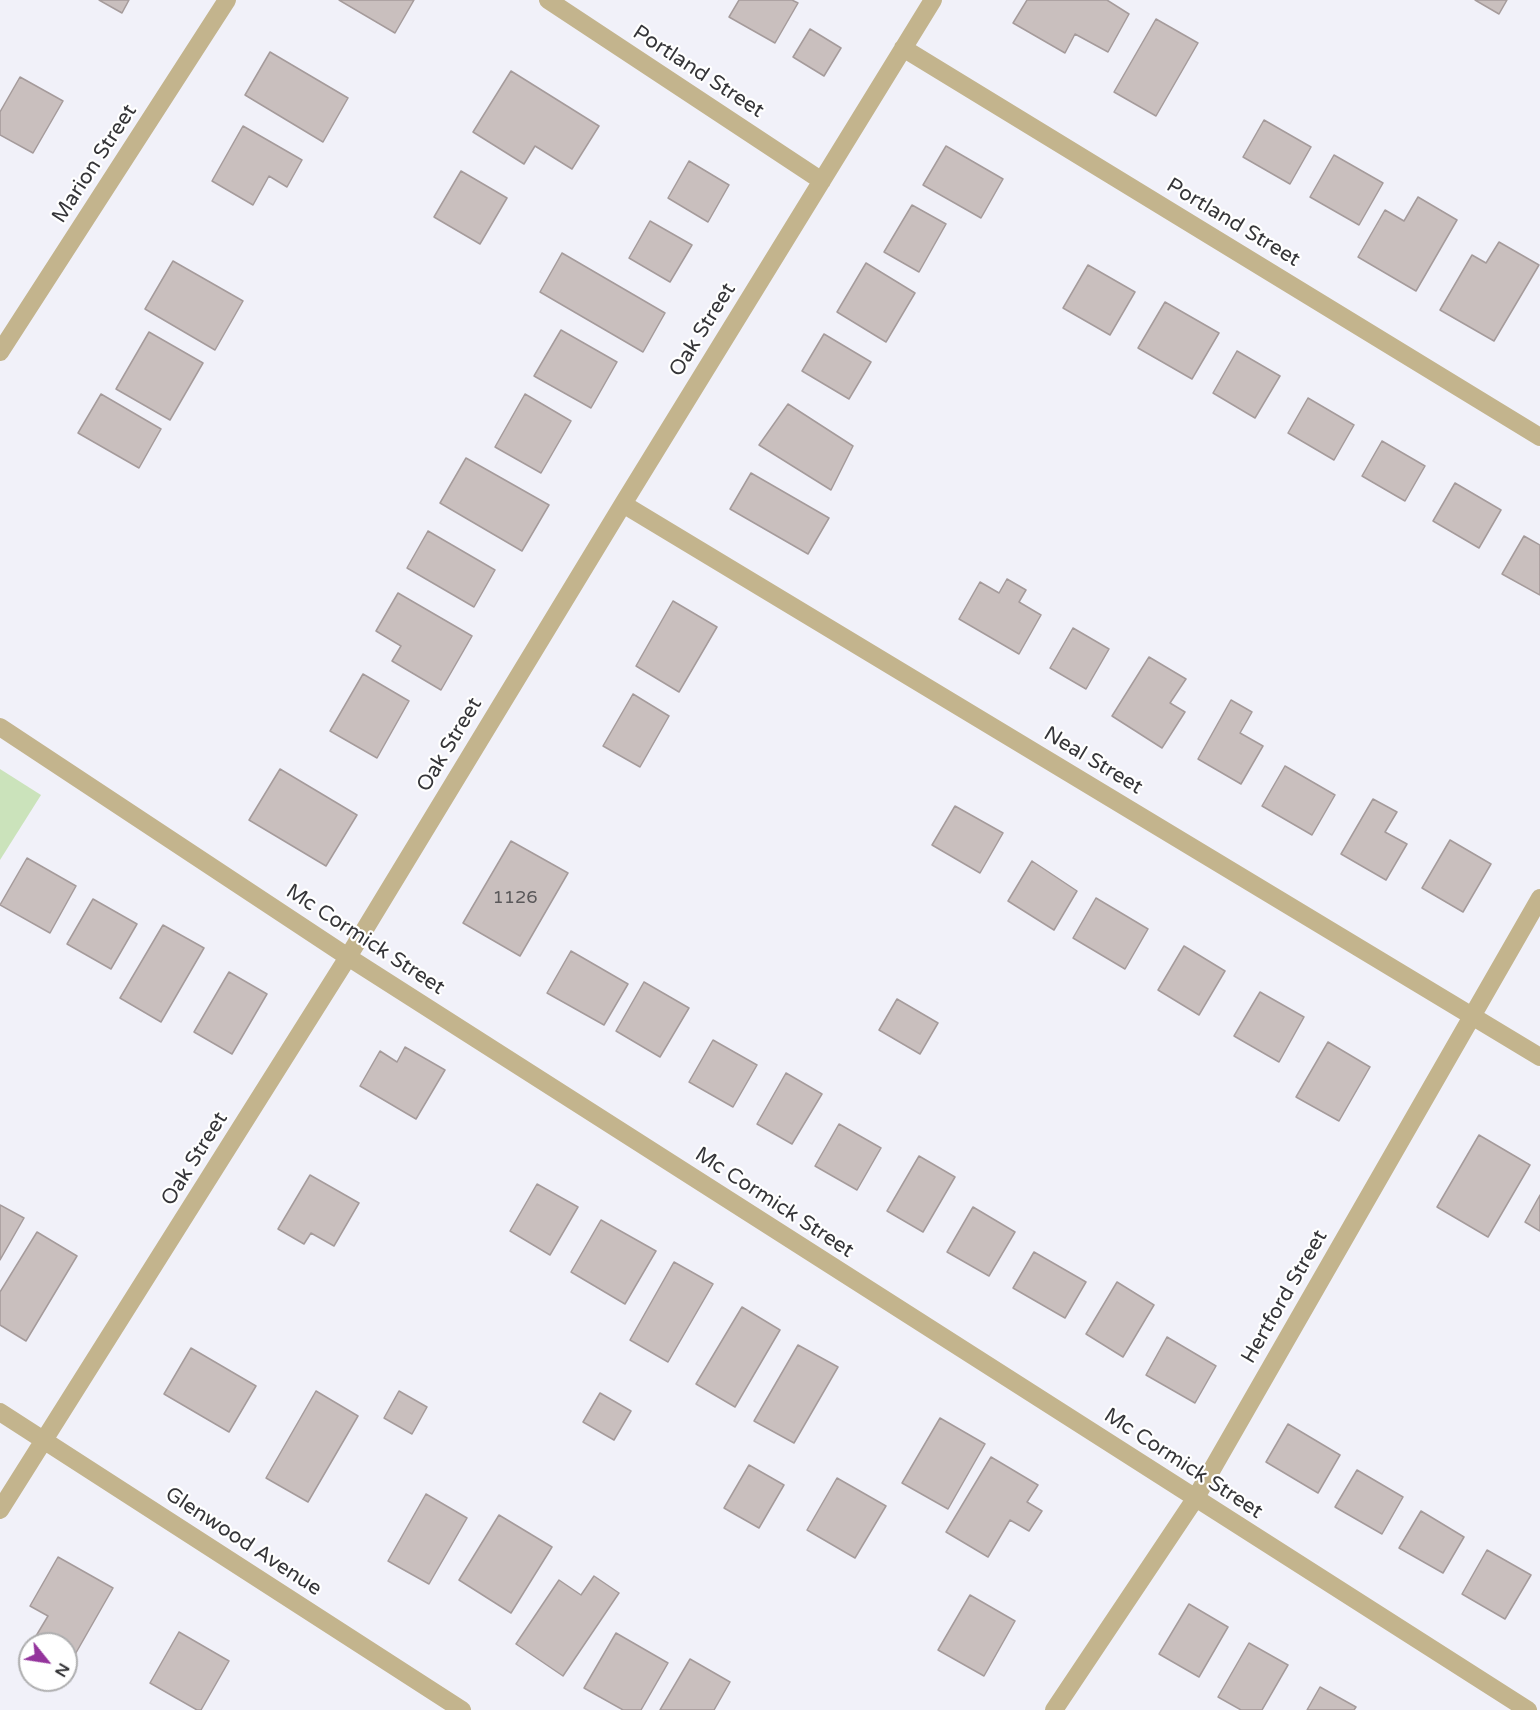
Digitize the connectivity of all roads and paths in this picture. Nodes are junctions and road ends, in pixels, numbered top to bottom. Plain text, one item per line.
1 (227, 0) edge
2 (548, 0) edge
3 (933, 0) edge
4 (903, 48) junction
5 (822, 181) junction
6 (0, 352) edge
7 (1540, 437) edge
8 (623, 504) junction
9 (0, 727) edge
10 (1540, 898) edge
11 (348, 957) junction
12 (1472, 1015) junction
13 (1540, 1057) edge
14 (0, 1412) edge
15 (45, 1441) junction
16 (1195, 1499) junction
17 (0, 1510) edge
18 (462, 1710) edge
19 (1054, 1710) edge
20 (1528, 1710) edge

1 - 6 street, Marion Street
2 - 5 street, Portland Street
3 - 4 street, Oak Street
4 - 5 street, Oak Street
4 - 7 street, Portland Street
5 - 8 street, Oak Street
8 - 11 street, Oak Street
8 - 12 street, Neal Street
9 - 11 street, Mc Cormick Street
10 - 12 street, Hertford Street
11 - 15 street, Oak Street
11 - 16 street, Mc Cormick Street
12 - 13 street, Neal Street
12 - 16 street, Hertford Street
14 - 15 street, Glenwood Avenue
15 - 17 street, Oak Street
15 - 18 street, Glenwood Avenue
16 - 19 street, Hertford Street
16 - 20 street, Mc Cormick Street

